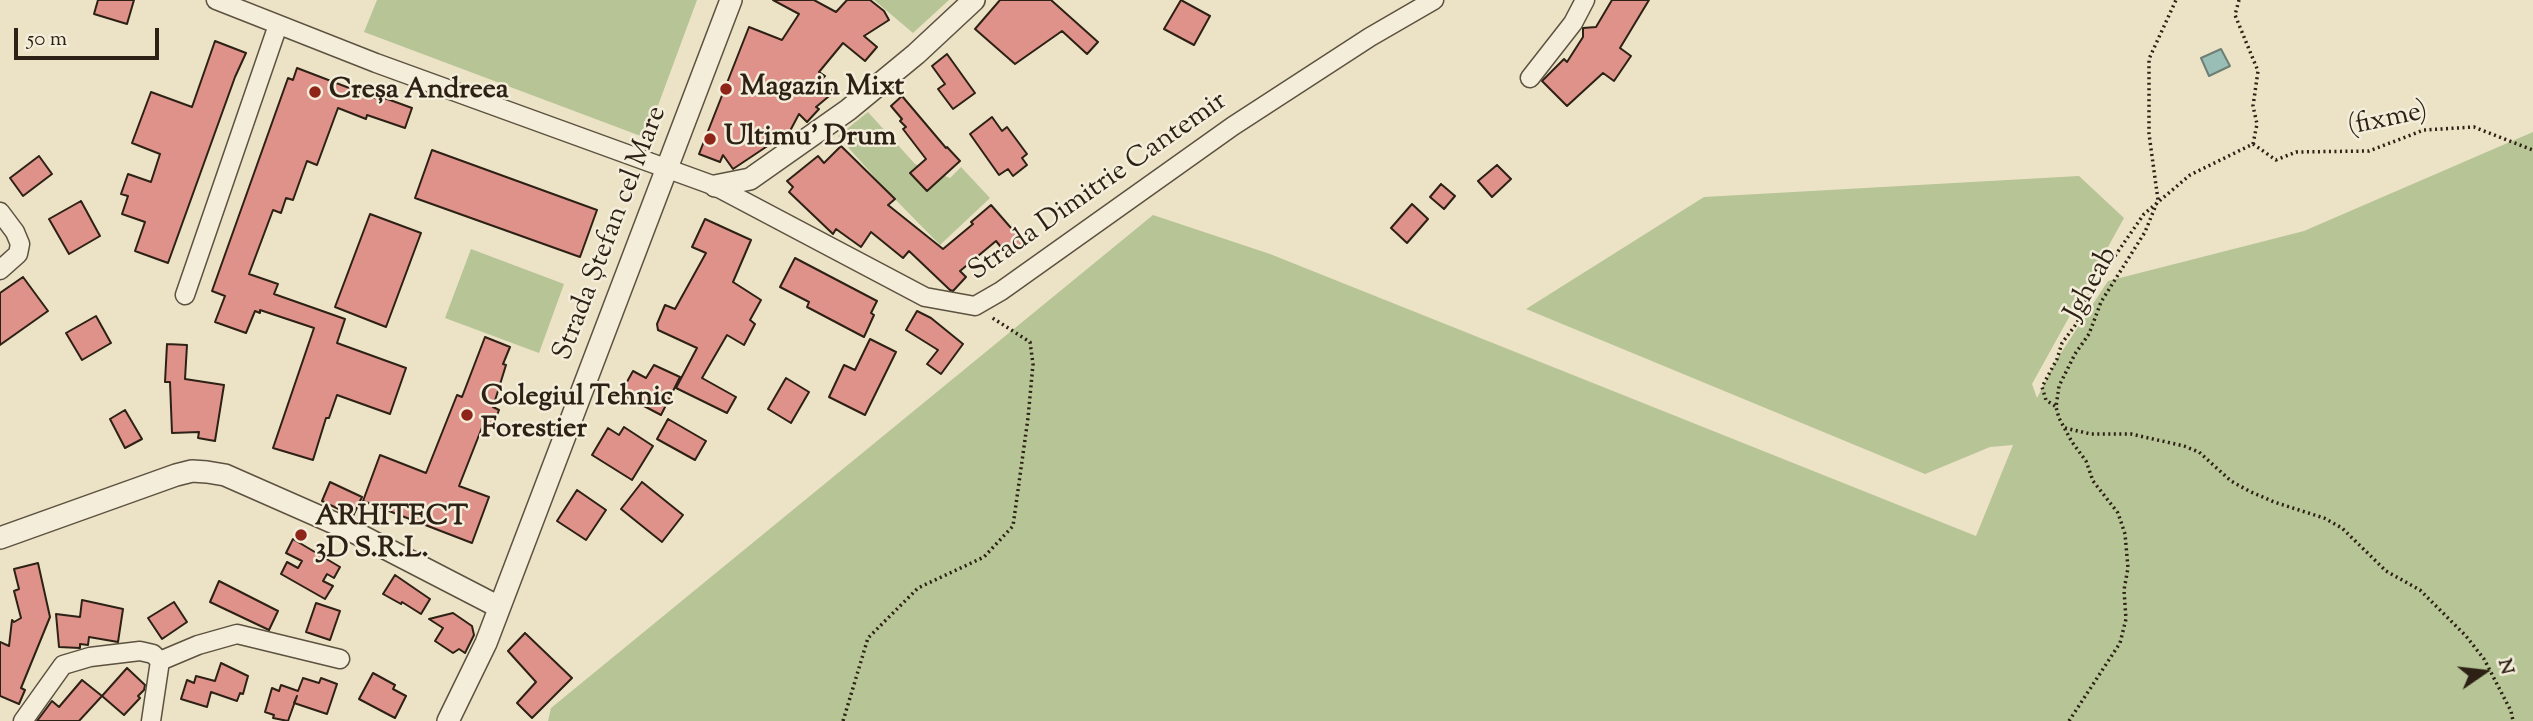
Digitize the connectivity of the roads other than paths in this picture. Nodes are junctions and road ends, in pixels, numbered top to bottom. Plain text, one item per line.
1 (216, 0) edge
2 (731, 0) edge
3 (974, 0) edge
4 (1434, 0) edge
5 (1585, 0) edge
6 (278, 25) junction
7 (1530, 78) dead end
8 (667, 169) junction
9 (715, 186) junction
10 (0, 212) edge
11 (0, 270) edge
12 (185, 295) dead end
13 (0, 538) edge
14 (499, 607) junction
15 (340, 659) dead end
16 (160, 661) junction
17 (23, 721) edge
18 (151, 721) edge
19 (448, 721) edge

1 - 6 street, Strada Dimitrie Cantemir
2 - 8 street, Strada Ștefan cel Mare
3 - 9 street
4 - 9 street, Strada Dimitrie Cantemir
5 - 7 street
6 - 8 street, Strada Dimitrie Cantemir
6 - 12 street
8 - 9 street, Strada Dimitrie Cantemir
8 - 14 street, Strada Ștefan cel Mare
10 - 11 street
13 - 14 street
14 - 19 street, Strada Ștefan cel Mare
15 - 16 street
16 - 17 street
16 - 18 street

